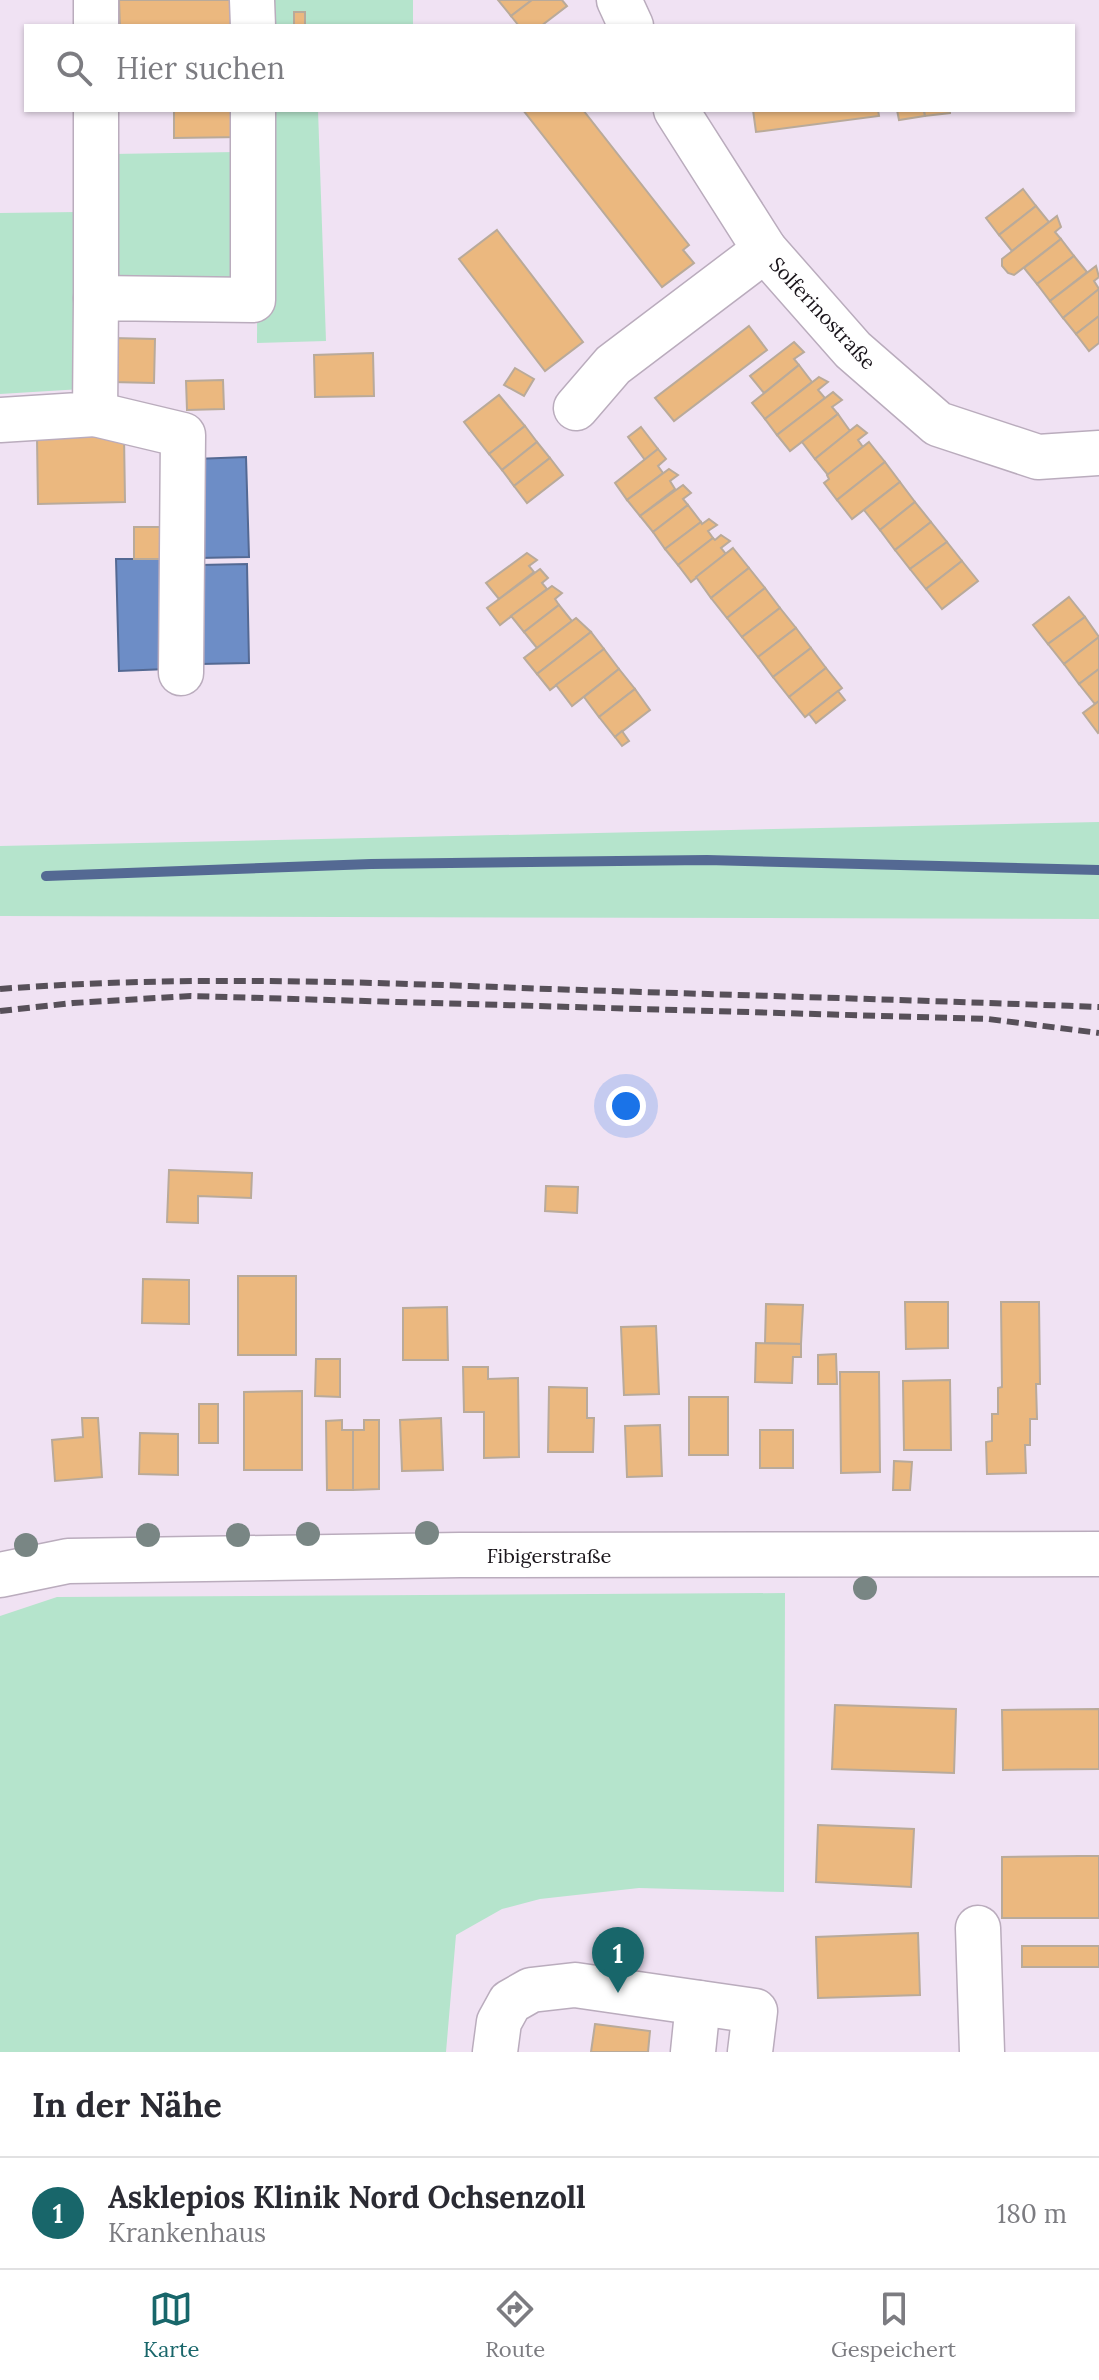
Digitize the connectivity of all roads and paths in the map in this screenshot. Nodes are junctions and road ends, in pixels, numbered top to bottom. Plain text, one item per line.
1 (96, 0) edge
2 (252, 0) edge
3 (619, 0) edge
4 (96, 24) edge
5 (253, 24) edge
6 (630, 24) edge
7 (96, 112) edge
8 (253, 112) edge
9 (677, 112) edge
10 (765, 250) junction
11 (96, 298) junction
12 (576, 408) dead end
13 (95, 414) junction
14 (0, 420) edge
15 (1099, 453) edge
16 (181, 673) dead end
17 (1099, 1554) edge
18 (0, 1575) edge
19 (978, 1928) dead end
20 (698, 2003) junction
21 (495, 2052) edge
22 (693, 2052) edge
23 (750, 2052) edge
24 (982, 2052) edge

1 - 4 street
2 - 5 street
3 - 6 street
7 - 11 street
8 - 11 street
9 - 10 street, Solferinostraße
10 - 12 street, Solferinostraße
10 - 15 street, Solferinostraße
11 - 13 street
13 - 14 street
13 - 16 street
17 - 18 street, Fibigerstraße
19 - 24 street
20 - 21 street
20 - 22 street
20 - 23 street

